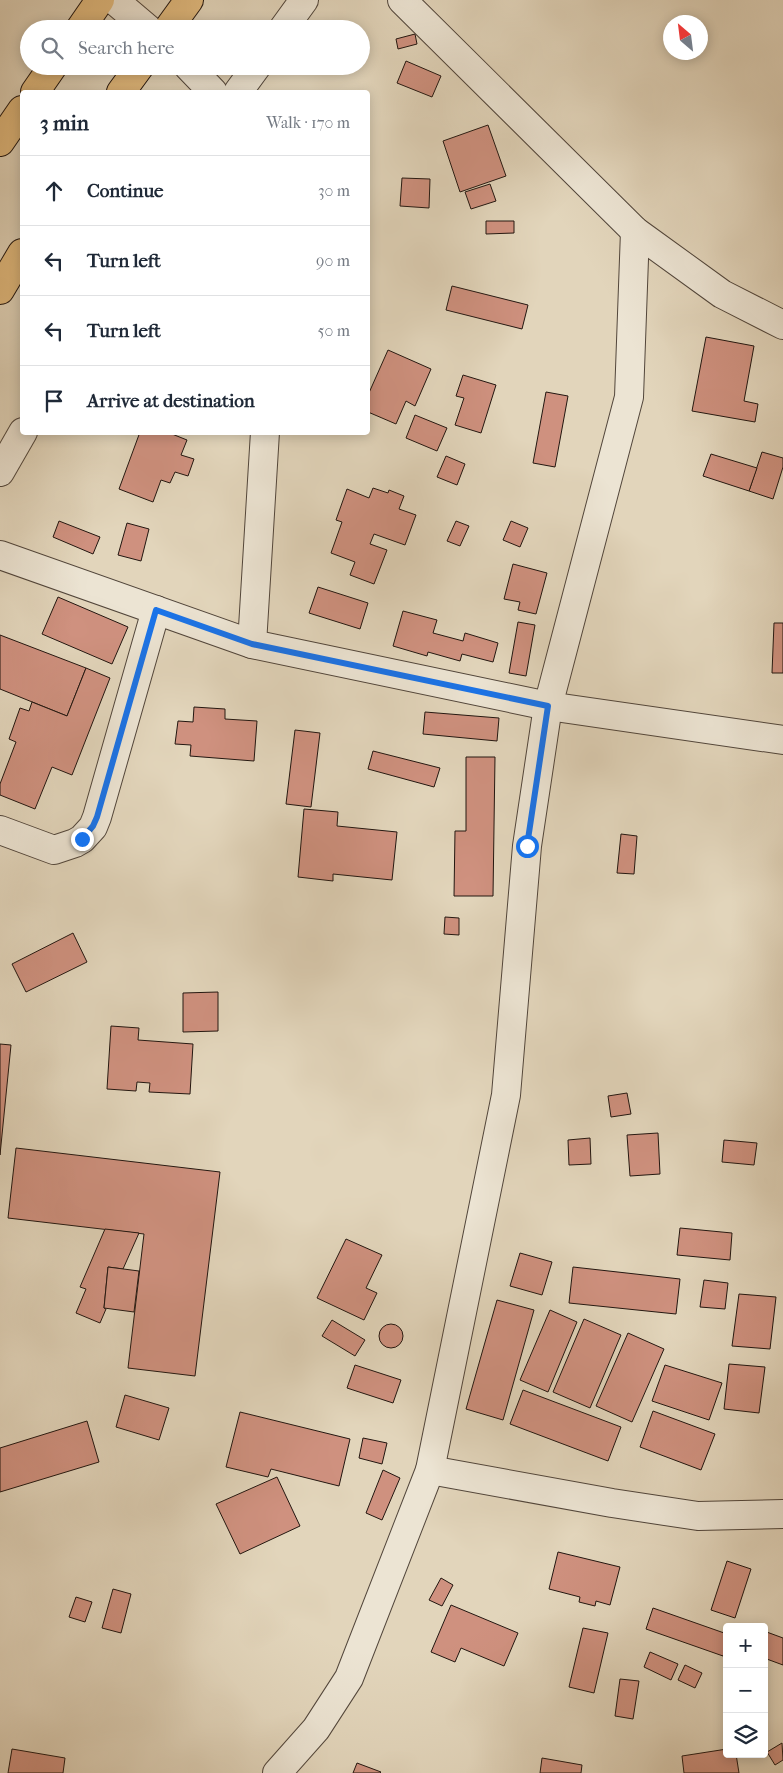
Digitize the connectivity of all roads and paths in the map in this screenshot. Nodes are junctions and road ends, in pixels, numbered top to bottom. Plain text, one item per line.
1 (100, 0) edge
2 (114, 0) edge
3 (189, 0) edge
4 (304, 0) edge
5 (402, 0) edge
6 (86, 20) edge
7 (137, 20) edge
8 (175, 20) edge
9 (290, 20) edge
10 (46, 75) edge
11 (133, 75) edge
12 (197, 75) edge
13 (250, 75) edge
14 (35, 90) edge
15 (122, 90) edge
16 (212, 90) edge
17 (239, 90) edge
18 (20, 113) edge
19 (0, 142) edge
20 (635, 231) junction
21 (20, 256) edge
22 (0, 290) edge
23 (783, 325) edge
24 (21, 435) edge
25 (264, 435) edge
26 (0, 472) edge
27 (0, 555) edge
28 (156, 610) junction
29 (252, 644) junction
30 (548, 706) junction
31 (783, 740) edge
32 (0, 830) edge
33 (430, 1470) junction
34 (783, 1514) edge
35 (277, 1773) edge

1 - 6 main road
2 - 7 street
3 - 8 main road
4 - 9 street
5 - 20 street
10 - 14 main road
11 - 15 main road
12 - 16 street
13 - 17 street
18 - 19 main road
20 - 23 street
20 - 30 street
21 - 22 main road
24 - 26 street
25 - 29 street
27 - 28 street
28 - 29 street
28 - 32 street
29 - 30 street
30 - 31 street
30 - 33 street
33 - 34 street
33 - 35 street

